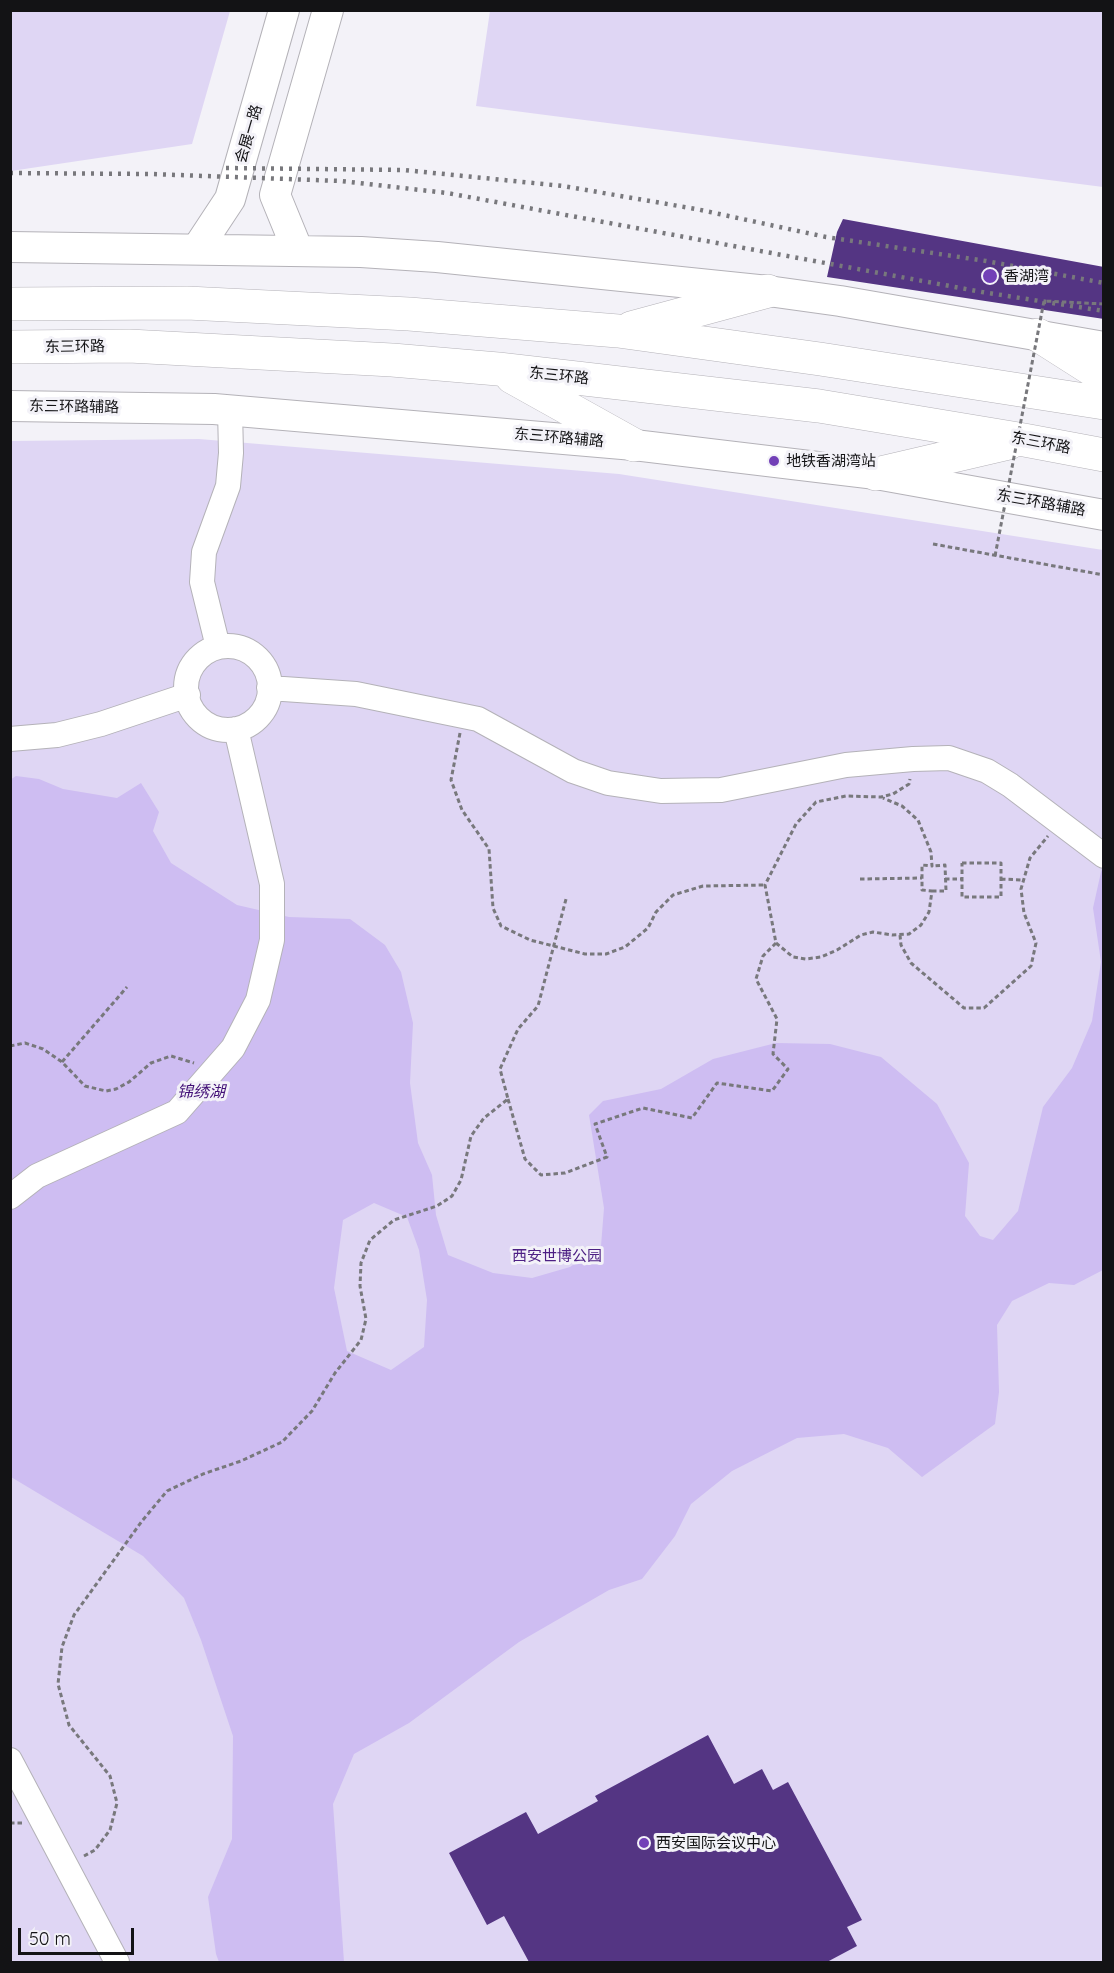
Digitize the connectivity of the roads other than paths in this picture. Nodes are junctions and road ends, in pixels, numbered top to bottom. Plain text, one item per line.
1 (284, 10) edge
2 (328, 10) edge
3 (10, 247) edge
4 (196, 249) junction
5 (298, 251) junction
6 (768, 291) junction
7 (10, 304) edge
8 (618, 331) junction
9 (1038, 335) junction
10 (10, 347) edge
11 (1104, 347) edge
12 (498, 369) junction
13 (1104, 377) edge
14 (1104, 404) edge
15 (10, 406) edge
16 (230, 410) junction
17 (1024, 440) junction
18 (634, 445) junction
19 (1104, 455) edge
20 (876, 474) junction
21 (1104, 515) edge
22 (218, 647) junction
23 (269, 688) junction
24 (188, 695) junction
25 (236, 729) junction
26 (10, 739) edge
27 (1096, 851) edge
28 (10, 1197) edge
29 (10, 1760) edge
30 (117, 1962) edge

1 - 4 main road, 会展一路
2 - 5 main road
3 - 4 main road
4 - 5 main road
5 - 6 main road
6 - 8 highway
6 - 9 main road
7 - 8 highway
8 - 14 highway
9 - 11 main road
9 - 13 highway
10 - 12 highway, 东三环路
12 - 17 highway, 东三环路
12 - 18 highway
15 - 16 main road, 东三环路辅路
16 - 18 main road, 东三环路辅路
16 - 22 lane
17 - 19 highway, 东三环路
17 - 20 highway
18 - 20 main road, 东三环路辅路
20 - 21 main road, 东三环路辅路
22 - 23 lane
22 - 24 lane
23 - 25 lane
23 - 27 lane
24 - 25 lane
24 - 26 lane
25 - 28 lane
29 - 30 lane

